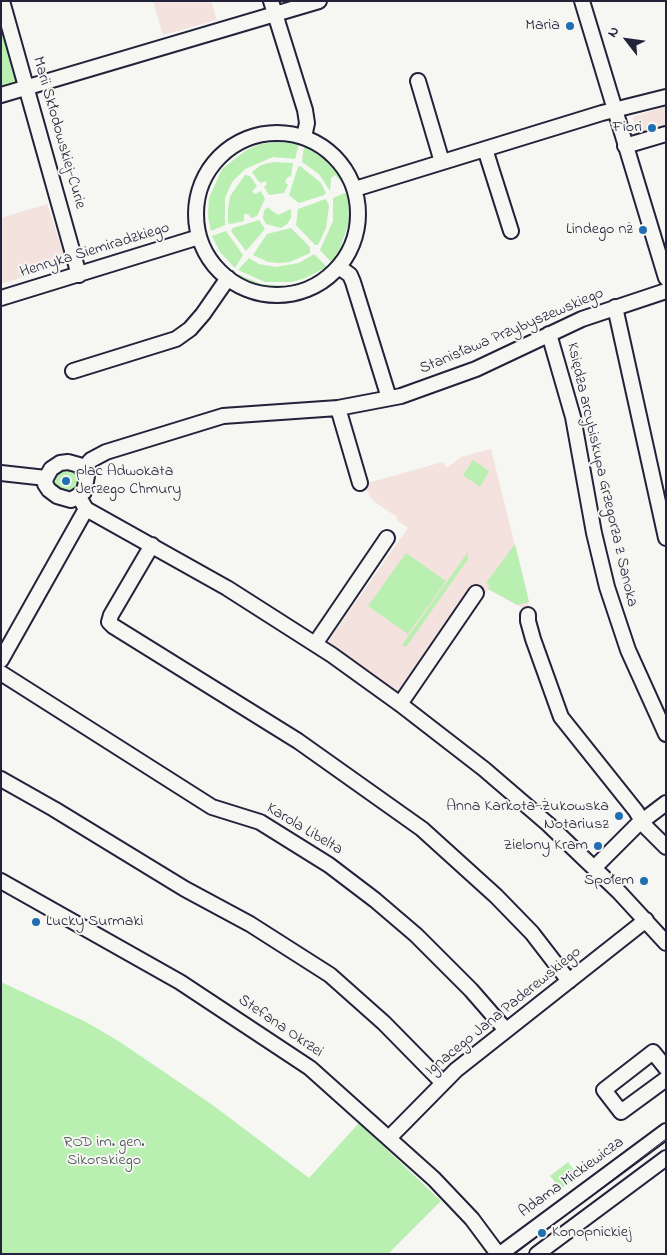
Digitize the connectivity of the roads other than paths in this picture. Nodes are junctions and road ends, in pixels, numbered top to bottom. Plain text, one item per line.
1 (2, 1) edge
2 (319, 1) edge
3 (582, 1) edge
4 (273, 8) edge
5 (418, 81) dead end
6 (27, 88) junction
7 (1, 95) edge
8 (666, 97) edge
9 (614, 110) junction
10 (666, 134) edge
11 (304, 137) junction
12 (624, 146) junction
13 (485, 149) junction
14 (442, 162) junction
15 (355, 188) junction
16 (511, 231) dead end
17 (199, 238) junction
18 (338, 267) junction
19 (79, 275) junction
20 (228, 278) junction
21 (666, 278) edge
22 (666, 291) edge
23 (1, 298) edge
24 (615, 307) junction
25 (549, 334) junction
26 (73, 371) dead end
27 (390, 398) junction
28 (338, 408) junction
29 (83, 469) junction
30 (1, 473) edge
31 (46, 478) junction
32 (360, 483) dead end
33 (82, 503) junction
34 (387, 538) dead end
35 (666, 538) edge
36 (152, 545) junction
37 (476, 593) dead end
38 (528, 615) dead end
39 (315, 644) junction
40 (1, 660) edge
41 (1, 673) edge
42 (400, 704) junction
43 (666, 734) edge
44 (1, 779) edge
45 (662, 806) edge
46 (642, 820) junction
47 (666, 847) edge
48 (594, 868) junction
49 (1, 881) edge
50 (646, 920) junction
51 (666, 943) edge
52 (569, 982) junction
53 (505, 1029) junction
54 (666, 1068) edge
55 (666, 1079) edge
56 (442, 1082) junction
57 (666, 1131) edge
58 (389, 1138) junction
59 (662, 1163) edge
60 (499, 1254) edge
61 (538, 1254) edge

1 - 6 street, Marii Skłodowskiej-Curie
2 - 4 street
3 - 9 street
4 - 6 street
4 - 11 street
5 - 14 street
6 - 7 street
6 - 19 street, Marii Skłodowskiej-Curie
8 - 9 street
9 - 12 street
9 - 13 street
10 - 12 street
11 - 15 street
11 - 17 street
12 - 21 street
13 - 14 street
13 - 16 street
14 - 15 street
15 - 18 street
17 - 19 street, Henryka Siemiradzkiego
17 - 20 street
18 - 20 street
18 - 27 street
19 - 23 street, Henryka Siemiradzkiego
20 - 26 street
22 - 24 street, Stanisława Przybyszewskiego
24 - 25 street, Stanisława Przybyszewskiego
24 - 35 street
25 - 27 street, Stanisława Przybyszewskiego
25 - 43 street, Księdza arcybiskupa Grzegorza z Sanoka
27 - 28 street, Stanisława Przybyszewskiego
28 - 29 street, Stanisława Przybyszewskiego
28 - 32 street
29 - 31 street
29 - 33 street
30 - 31 street
31 - 33 street
33 - 36 street
33 - 40 street
34 - 39 street
36 - 39 street
36 - 52 street
37 - 42 street
38 - 46 street
39 - 42 street
41 - 53 street, Karola Libelta
42 - 48 street
44 - 56 street
45 - 46 street
46 - 47 street
46 - 48 street
48 - 50 street
49 - 58 street, Stefana Okrzei
50 - 51 street
50 - 52 street, Ignacego Jana Paderewskiego
52 - 53 street, Ignacego Jana Paderewskiego
53 - 56 street, Ignacego Jana Paderewskiego
54 - 55 street
56 - 58 street, Ignacego Jana Paderewskiego
57 - 60 street, Adama Mickiewicza
58 - 60 street, Stefana Okrzei
59 - 61 street

